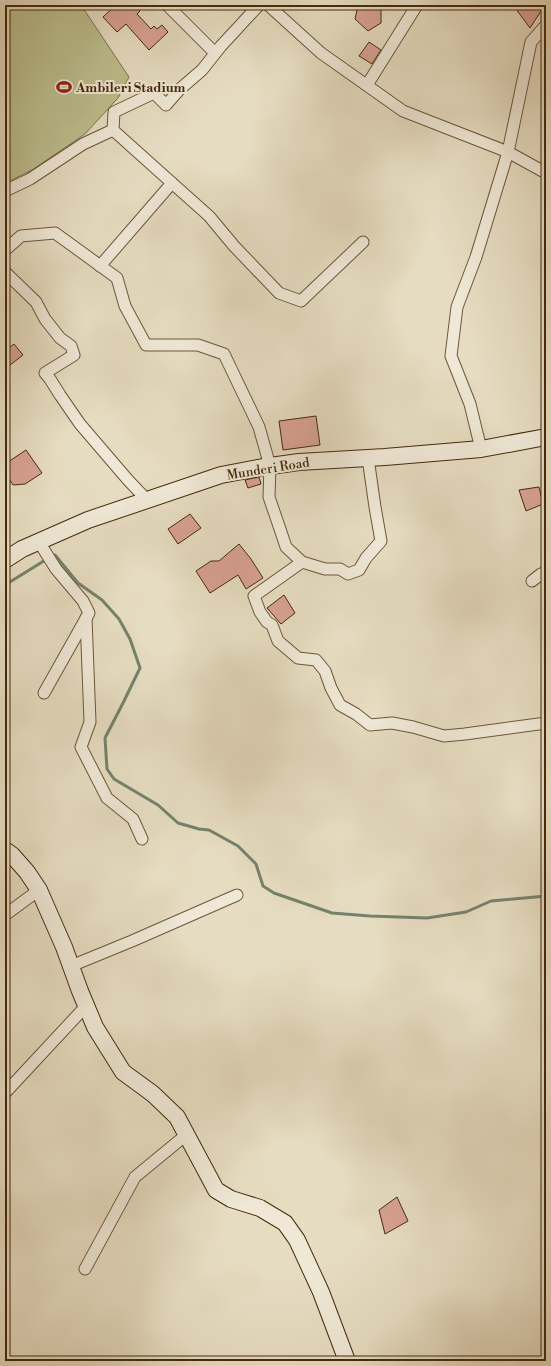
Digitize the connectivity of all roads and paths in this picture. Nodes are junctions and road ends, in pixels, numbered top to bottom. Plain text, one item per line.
1 (167, 5) edge
2 (259, 5) edge
3 (268, 5) edge
4 (417, 5) edge
5 (546, 25) edge
6 (215, 53) junction
7 (367, 85) junction
8 (113, 130) junction
9 (508, 152) junction
10 (546, 173) edge
11 (172, 182) junction
12 (5, 191) edge
13 (363, 242) dead end
14 (5, 250) edge
15 (100, 266) junction
16 (5, 272) edge
17 (546, 437) edge
18 (481, 448) junction
19 (368, 458) junction
20 (270, 466) junction
21 (147, 500) junction
22 (42, 547) junction
23 (5, 560) edge
24 (302, 562) junction
25 (546, 572) edge
26 (532, 582) dead end
27 (86, 618) junction
28 (44, 693) dead end
29 (546, 723) edge
30 (142, 839) dead end
31 (5, 850) edge
32 (39, 890) junction
33 (237, 895) dead end
34 (5, 915) edge
35 (71, 966) junction
36 (86, 1006) junction
37 (5, 1093) edge
38 (186, 1134) junction
39 (85, 1269) dead end
40 (347, 1361) edge

1 - 6 street
2 - 6 street
3 - 7 street
4 - 7 street
5 - 9 street
6 - 8 street
7 - 9 street
8 - 11 street
8 - 12 street
9 - 10 street
9 - 18 street
11 - 13 street
11 - 15 street
14 - 15 street
15 - 20 street
16 - 21 street
17 - 18 main road, Munderi Road
18 - 19 main road, Munderi Road
19 - 20 main road, Munderi Road
19 - 24 street
20 - 21 main road, Munderi Road
20 - 24 street
21 - 22 main road, Munderi Road
22 - 23 main road, Munderi Road
22 - 27 street
24 - 29 street
25 - 26 street
27 - 28 street
27 - 30 street
31 - 32 main road
32 - 34 street
32 - 35 main road
33 - 35 street
35 - 36 main road
36 - 37 street
36 - 38 main road
38 - 39 street
38 - 40 main road

